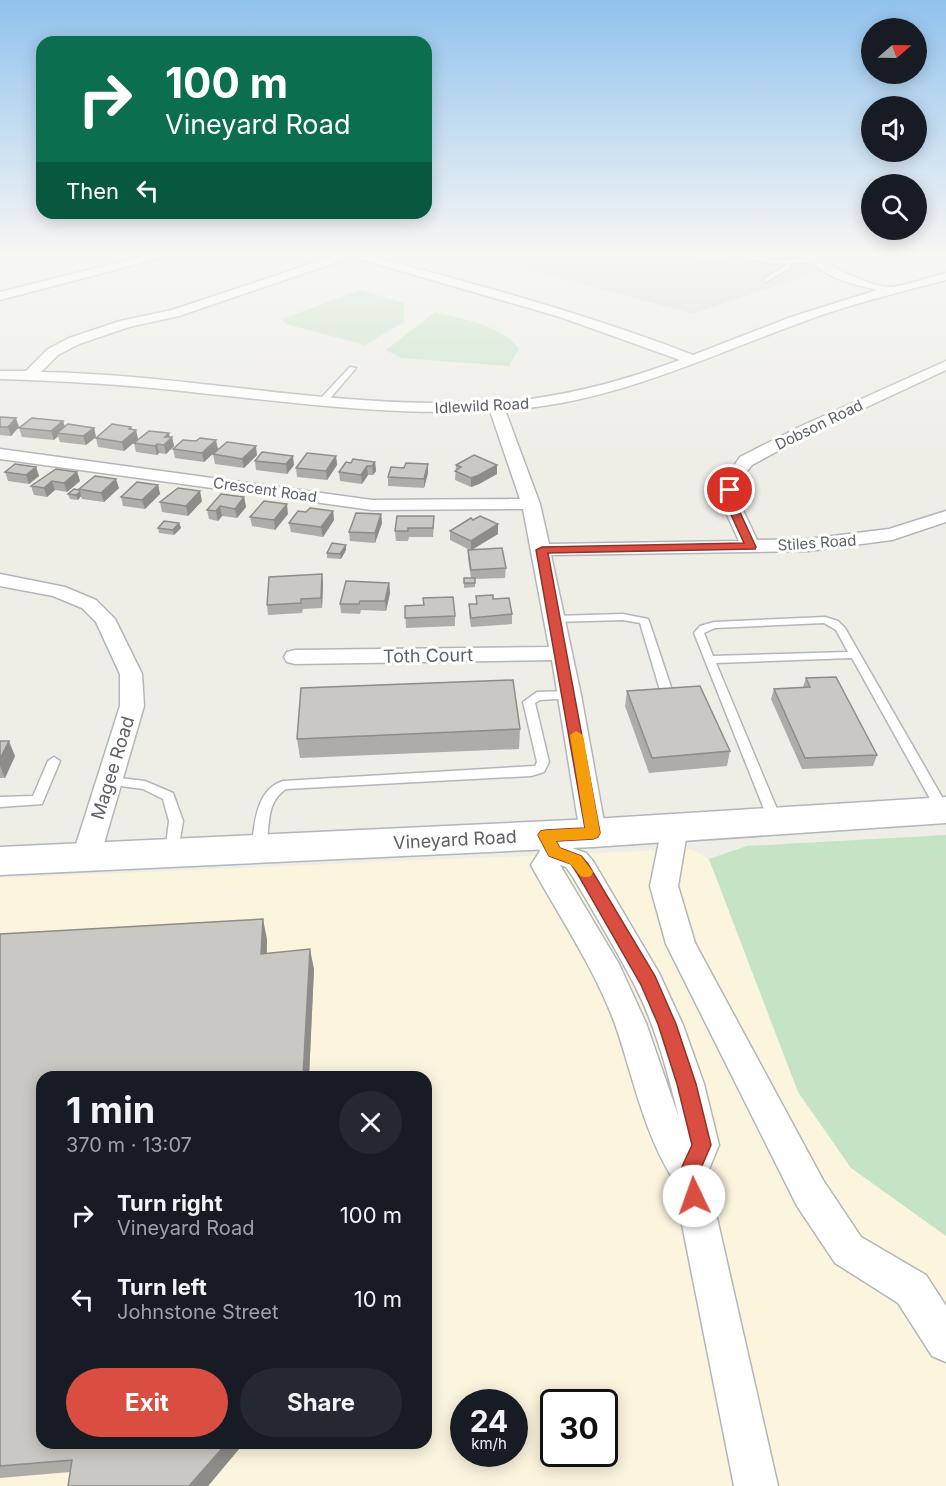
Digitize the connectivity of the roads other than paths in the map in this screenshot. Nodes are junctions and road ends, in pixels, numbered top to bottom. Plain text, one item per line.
1 (133, 322) edge
2 (595, 322) edge
3 (791, 322) edge
4 (692, 359) junction
5 (946, 365) edge
6 (352, 368) dead end
7 (0, 375) edge
8 (30, 375) junction
9 (323, 401) junction
10 (496, 407) junction
11 (0, 454) edge
12 (531, 504) junction
13 (946, 516) edge
14 (751, 547) junction
15 (542, 550) junction
16 (0, 580) edge
17 (555, 620) junction
18 (561, 653) junction
19 (856, 655) junction
20 (295, 657) dead end
21 (710, 660) junction
22 (666, 690) edge
23 (570, 695) junction
24 (54, 761) dead end
25 (110, 781) junction
26 (0, 802) edge
27 (945, 810) edge
28 (775, 821) junction
29 (675, 827) junction
30 (593, 833) junction
31 (550, 844) junction
32 (258, 849) junction
33 (172, 853) junction
34 (86, 857) junction
35 (0, 861) edge
36 (946, 1342) edge
37 (756, 1486) edge

1 - 8 street
2 - 4 street
3 - 4 street, Idlewild Road
4 - 10 street, Idlewild Road
5 - 14 street, Dobson Road
6 - 9 lane
7 - 8 street, Idlewild Road
8 - 9 street, Idlewild Road
9 - 10 street, Idlewild Road
10 - 12 street
11 - 12 street, Crescent Road
12 - 15 street
13 - 14 street, Stiles Road
14 - 15 street, Stiles Road
15 - 17 street
16 - 25 street, Magee Road
17 - 18 street
17 - 22 lane
18 - 20 street, Toth Court
18 - 23 street
19 - 21 lane
19 - 21 lane
19 - 27 lane
21 - 28 lane
23 - 30 street
23 - 32 lane
24 - 26 lane
25 - 33 lane
25 - 34 street, Magee Road
27 - 28 street, Vineyard Road
28 - 29 street, Vineyard Road
29 - 30 street, Vineyard Road
29 - 36 street
30 - 31 street, Vineyard Road
31 - 32 street, Vineyard Road
31 - 37 street
32 - 33 street, Vineyard Road
33 - 34 street, Vineyard Road
34 - 35 street, Vineyard Road

